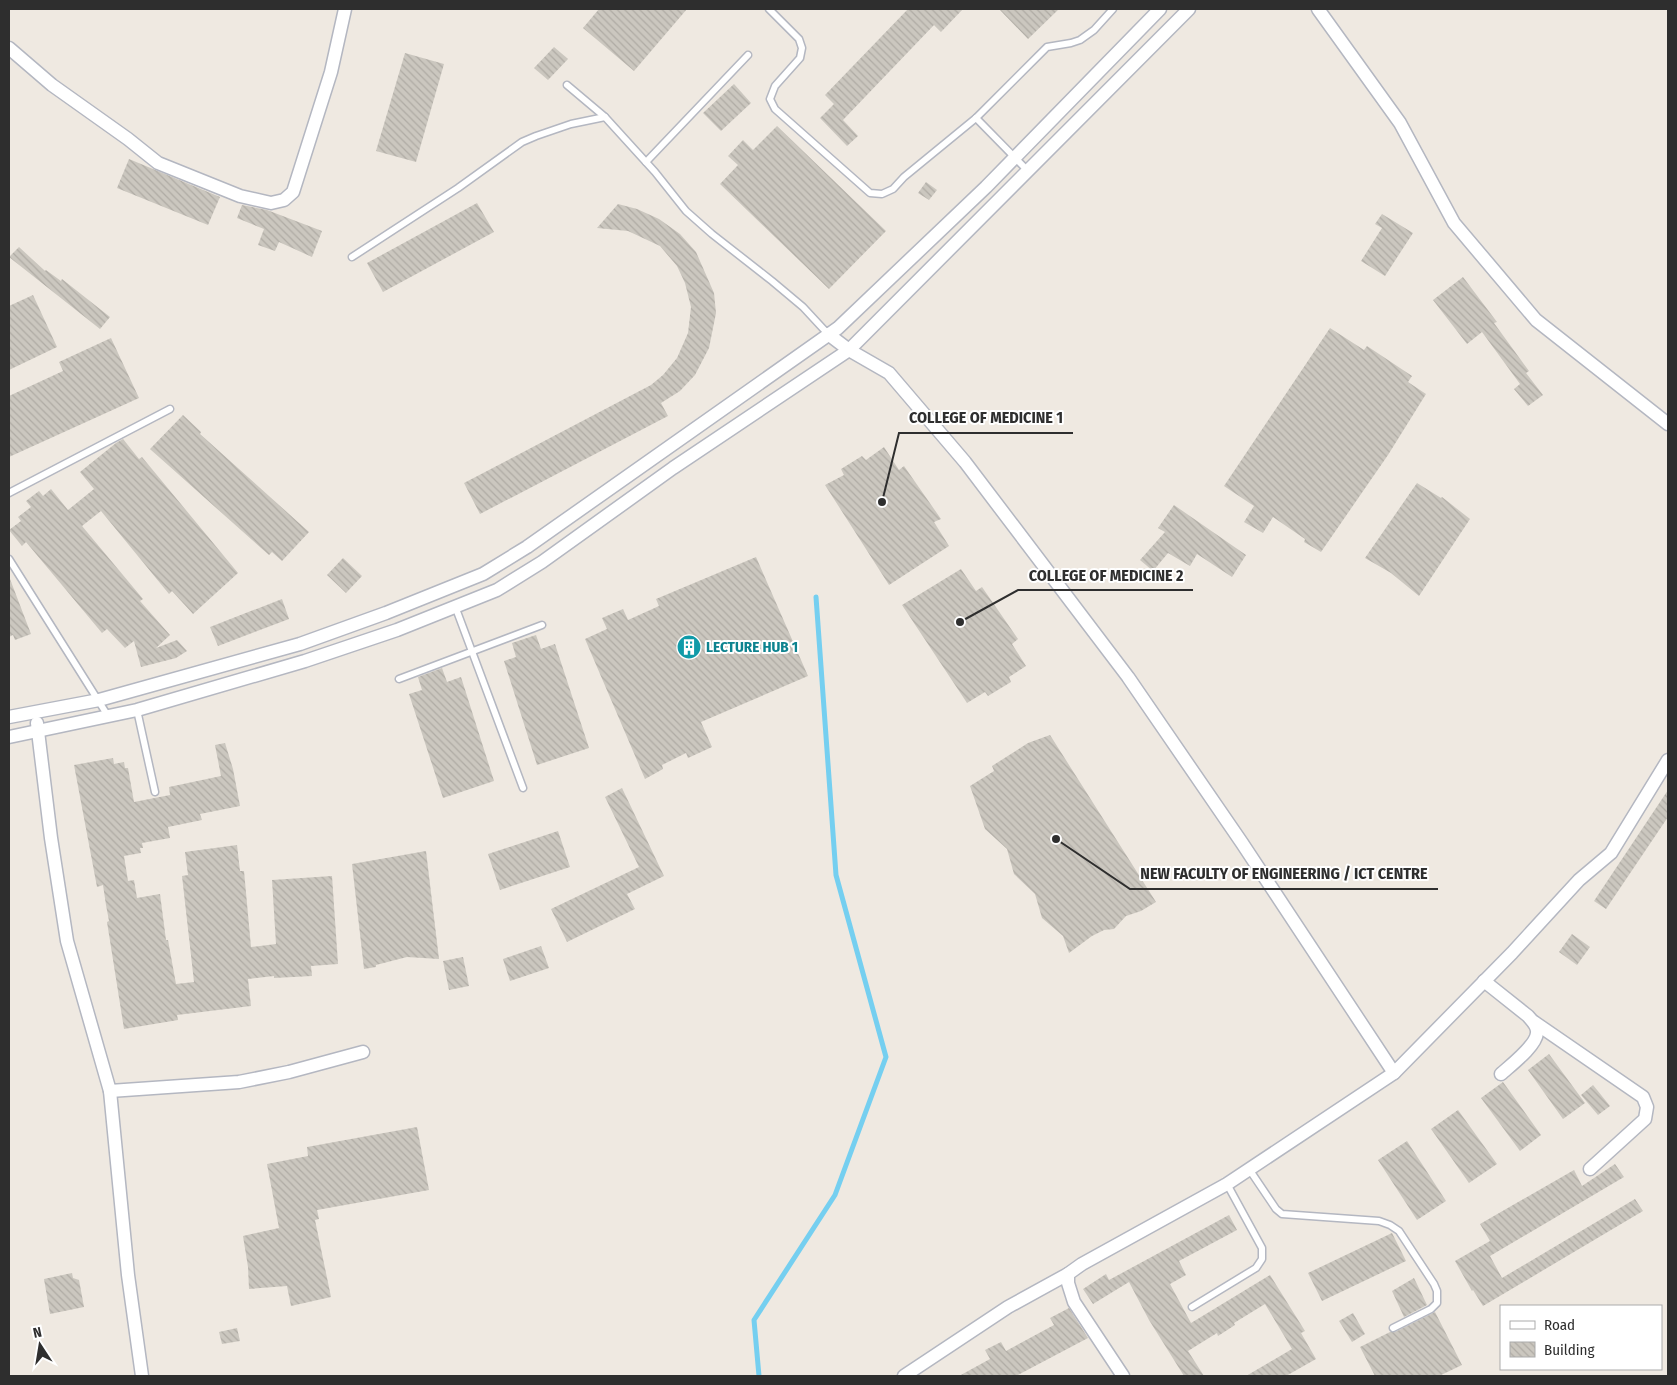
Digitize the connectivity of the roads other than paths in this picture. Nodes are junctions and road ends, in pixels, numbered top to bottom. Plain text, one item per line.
1 (344, 9) edge
2 (769, 9) edge
3 (1113, 9) edge
4 (1160, 9) edge
5 (1189, 9) edge
6 (1318, 9) edge
7 (9, 48) edge
8 (748, 55) dead end
9 (567, 85) dead end
10 (605, 117) junction
11 (976, 118) junction
12 (1014, 158) junction
13 (646, 162) junction
14 (1029, 171) junction
15 (352, 257) dead end
16 (828, 334) junction
17 (850, 350) junction
18 (170, 409) dead end
19 (1668, 424) edge
20 (9, 493) edge
21 (9, 559) edge
22 (412, 602) junction
23 (455, 606) junction
24 (420, 620) junction
25 (542, 625) dead end
26 (472, 652) junction
27 (399, 679) dead end
28 (99, 700) junction
29 (137, 710) junction
30 (35, 713) junction
31 (108, 716) junction
32 (9, 717) edge
33 (38, 731) junction
34 (9, 737) edge
35 (1668, 760) edge
36 (523, 788) dead end
37 (155, 792) dead end
38 (1484, 981) junction
39 (1534, 1022) junction
40 (362, 1052) dead end
41 (1394, 1073) junction
42 (1501, 1074) dead end
43 (110, 1091) junction
44 (1249, 1169) junction
45 (1590, 1169) dead end
46 (1227, 1184) junction
47 (1068, 1274) junction
48 (1192, 1306) dead end
49 (1393, 1328) dead end
50 (142, 1376) edge
51 (904, 1376) edge
52 (1123, 1376) edge

1 - 7 street
2 - 11 lane
3 - 11 lane
4 - 12 street
5 - 14 street
6 - 19 street
8 - 13 lane
9 - 10 lane
10 - 13 lane
10 - 15 lane
11 - 12 lane
12 - 14 lane
12 - 16 street
13 - 16 lane
14 - 17 street
16 - 17 street
16 - 22 street
17 - 23 street
17 - 41 street
18 - 20 lane
21 - 28 lane
22 - 24 street
22 - 28 street
23 - 24 street
23 - 26 lane
24 - 29 street
25 - 26 lane
26 - 27 lane
26 - 36 lane
28 - 30 street
28 - 31 lane
29 - 31 street
29 - 37 lane
30 - 32 street
30 - 33 street
31 - 33 street
33 - 34 street
33 - 43 street
35 - 38 street
38 - 39 street
38 - 41 street
39 - 42 street
39 - 45 street
40 - 43 street
41 - 44 street
43 - 50 street
44 - 46 street
44 - 49 lane
46 - 47 street
46 - 48 lane
47 - 51 street
47 - 52 street

